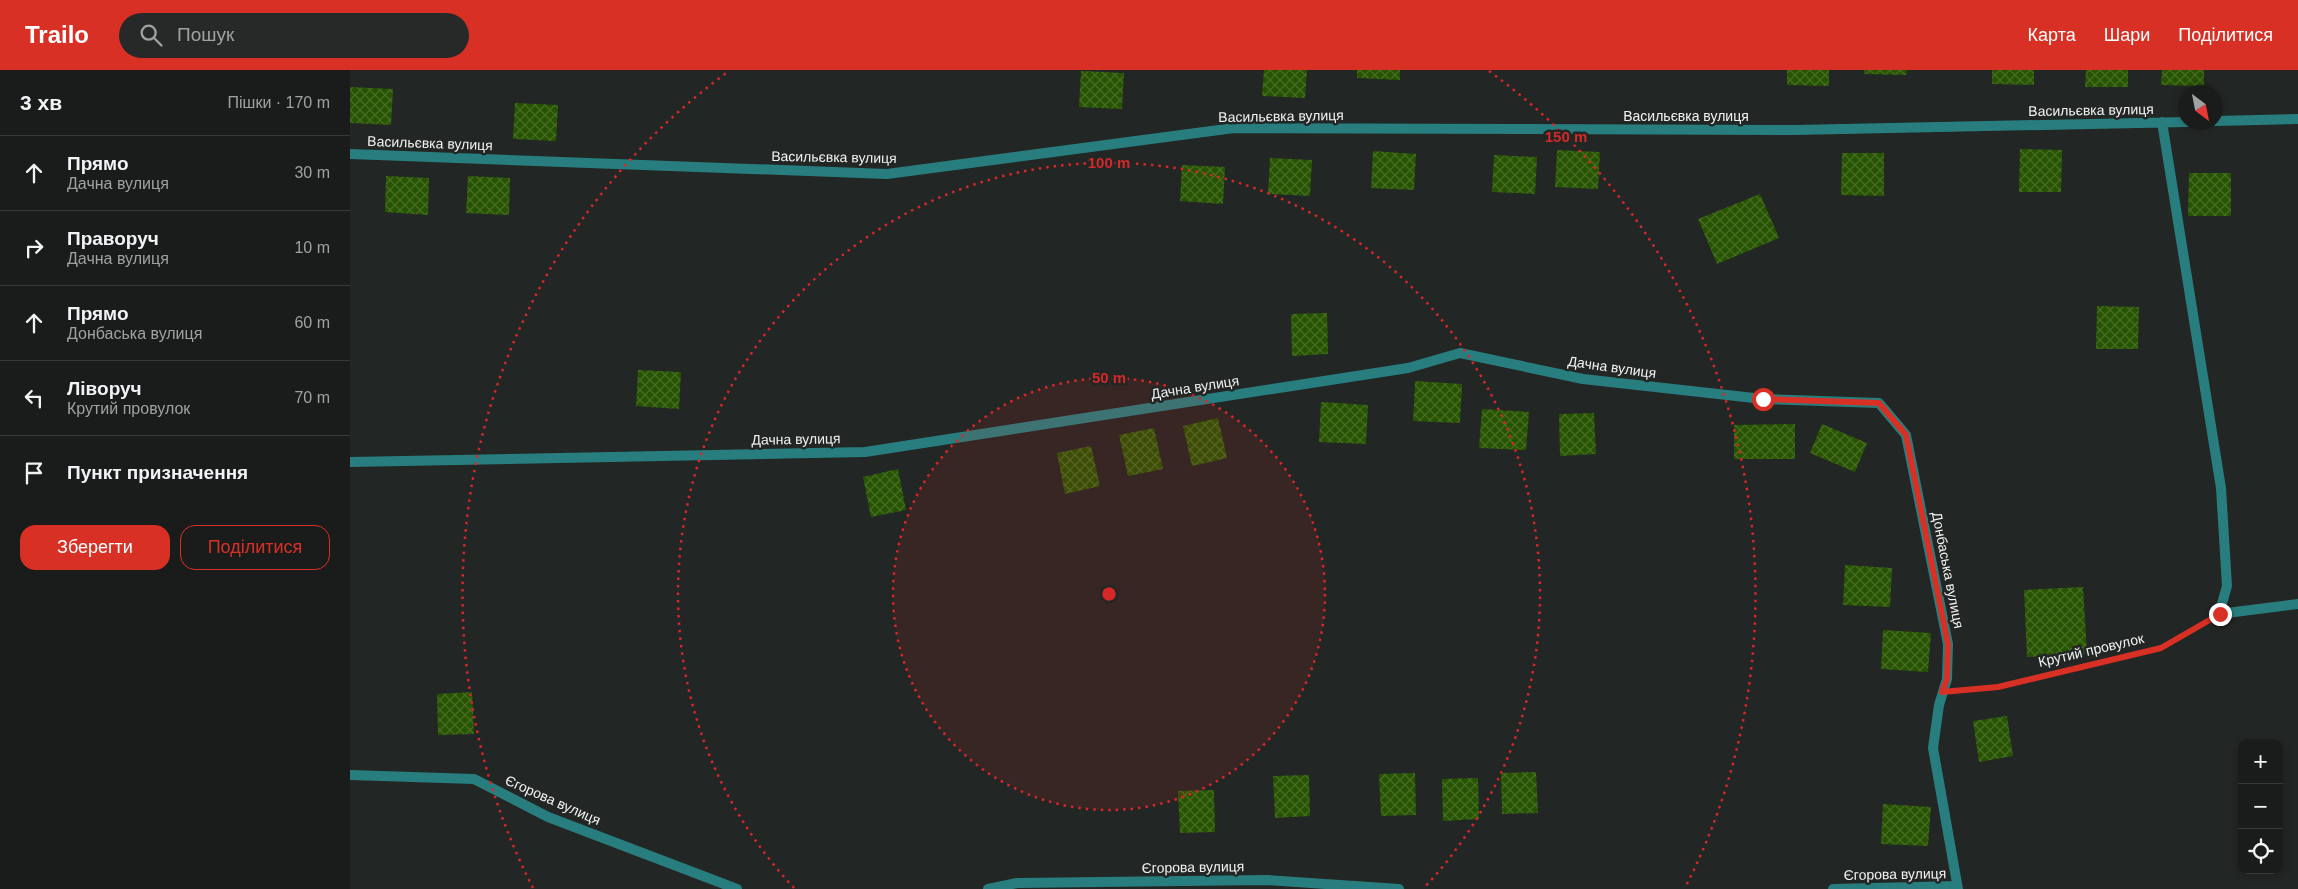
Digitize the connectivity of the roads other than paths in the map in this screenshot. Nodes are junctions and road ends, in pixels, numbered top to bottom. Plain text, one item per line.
1 (2298, 119) edge
2 (2223, 121) edge
3 (2162, 122) junction
4 (2178, 122) edge
5 (350, 154) edge
6 (1906, 435) joint
7 (350, 462) edge
8 (2298, 604) edge
9 (350, 775) edge
10 (1957, 888) edge
11 (738, 889) edge
12 (988, 889) edge
13 (1399, 889) edge
14 (1834, 889) edge

1 - 2 street
3 - 4 street, Васильєвка вулиця
3 - 5 street, Васильєвка вулиця
3 - 8 street
6 - 7 street, Дачна вулиця
6 - 10 street, Донбаська вулиця
9 - 11 street, Єгорова вулиця
10 - 14 street, Єгорова вулиця
12 - 13 street, Єгорова вулиця

